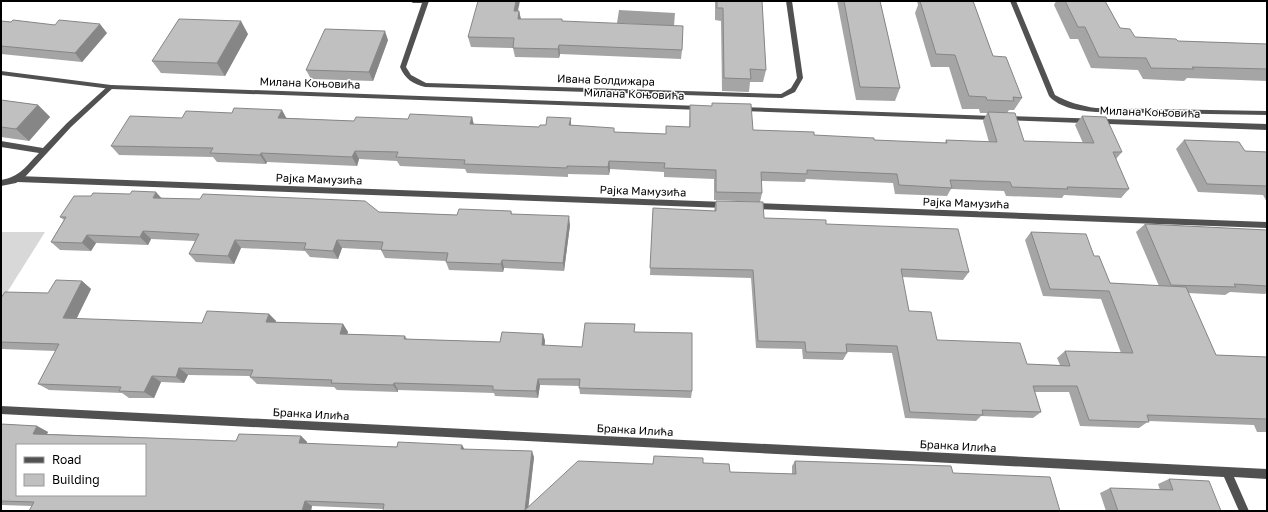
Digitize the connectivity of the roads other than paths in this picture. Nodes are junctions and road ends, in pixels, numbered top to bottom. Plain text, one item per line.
1 (413, 1) edge
2 (426, 1) edge
3 (789, 1) edge
4 (1012, 1) edge
5 (1, 73) edge
6 (111, 87) junction
7 (708, 108) edge
8 (732, 109) edge
9 (1267, 113) edge
10 (1267, 127) edge
11 (1, 144) edge
12 (44, 151) junction
13 (17, 179) junction
14 (1, 183) edge
15 (1267, 225) edge
16 (1, 410) edge
17 (1228, 472) junction
18 (1267, 474) edge
19 (1244, 511) edge

1 - 2 street, Ивана Болдижара
2 - 3 street, Ивана Болдижара
4 - 9 street
5 - 6 street, Милана Коњовића
6 - 7 street, Милана Коњовића
6 - 12 street
8 - 10 street, Милана Коњовића
11 - 12 street
12 - 13 street
13 - 14 street, Рајка Мамузића
13 - 15 street, Рајка Мамузића
16 - 17 street, Бранка Илића
17 - 18 street, Бранка Илића
17 - 19 street

